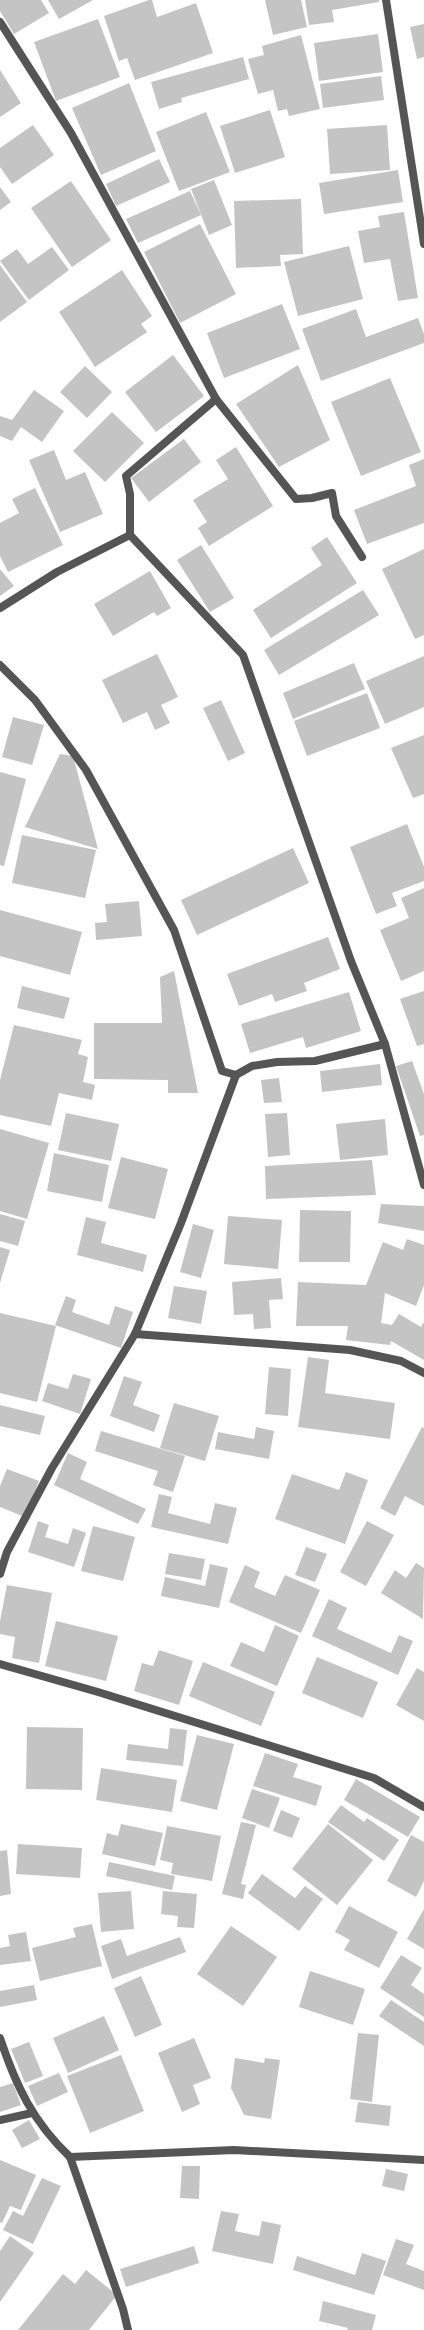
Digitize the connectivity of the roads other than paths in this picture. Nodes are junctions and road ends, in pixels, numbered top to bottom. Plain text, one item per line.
1 (386, 0) edge
2 (0, 22) edge
3 (424, 244) edge
4 (216, 399) junction
5 (130, 536) junction
6 (362, 558) dead end
7 (0, 608) edge
8 (0, 665) edge
9 (385, 1044) junction
10 (236, 1075) junction
11 (424, 1185) edge
12 (135, 1334) junction
13 (424, 1373) edge
14 (0, 1574) edge
15 (0, 1664) edge
16 (424, 1807) edge
17 (0, 2038) edge
18 (32, 2113) junction
19 (0, 2120) edge
20 (70, 2157) junction
21 (424, 2160) edge
22 (128, 2330) edge

1 - 3 street
2 - 4 street
4 - 5 street
4 - 6 street
5 - 7 street
5 - 9 street
8 - 10 street
9 - 10 street
9 - 11 street
10 - 12 street
12 - 13 street
12 - 14 street
15 - 16 street
17 - 18 street
18 - 19 street
18 - 20 street
20 - 21 street
20 - 22 street

